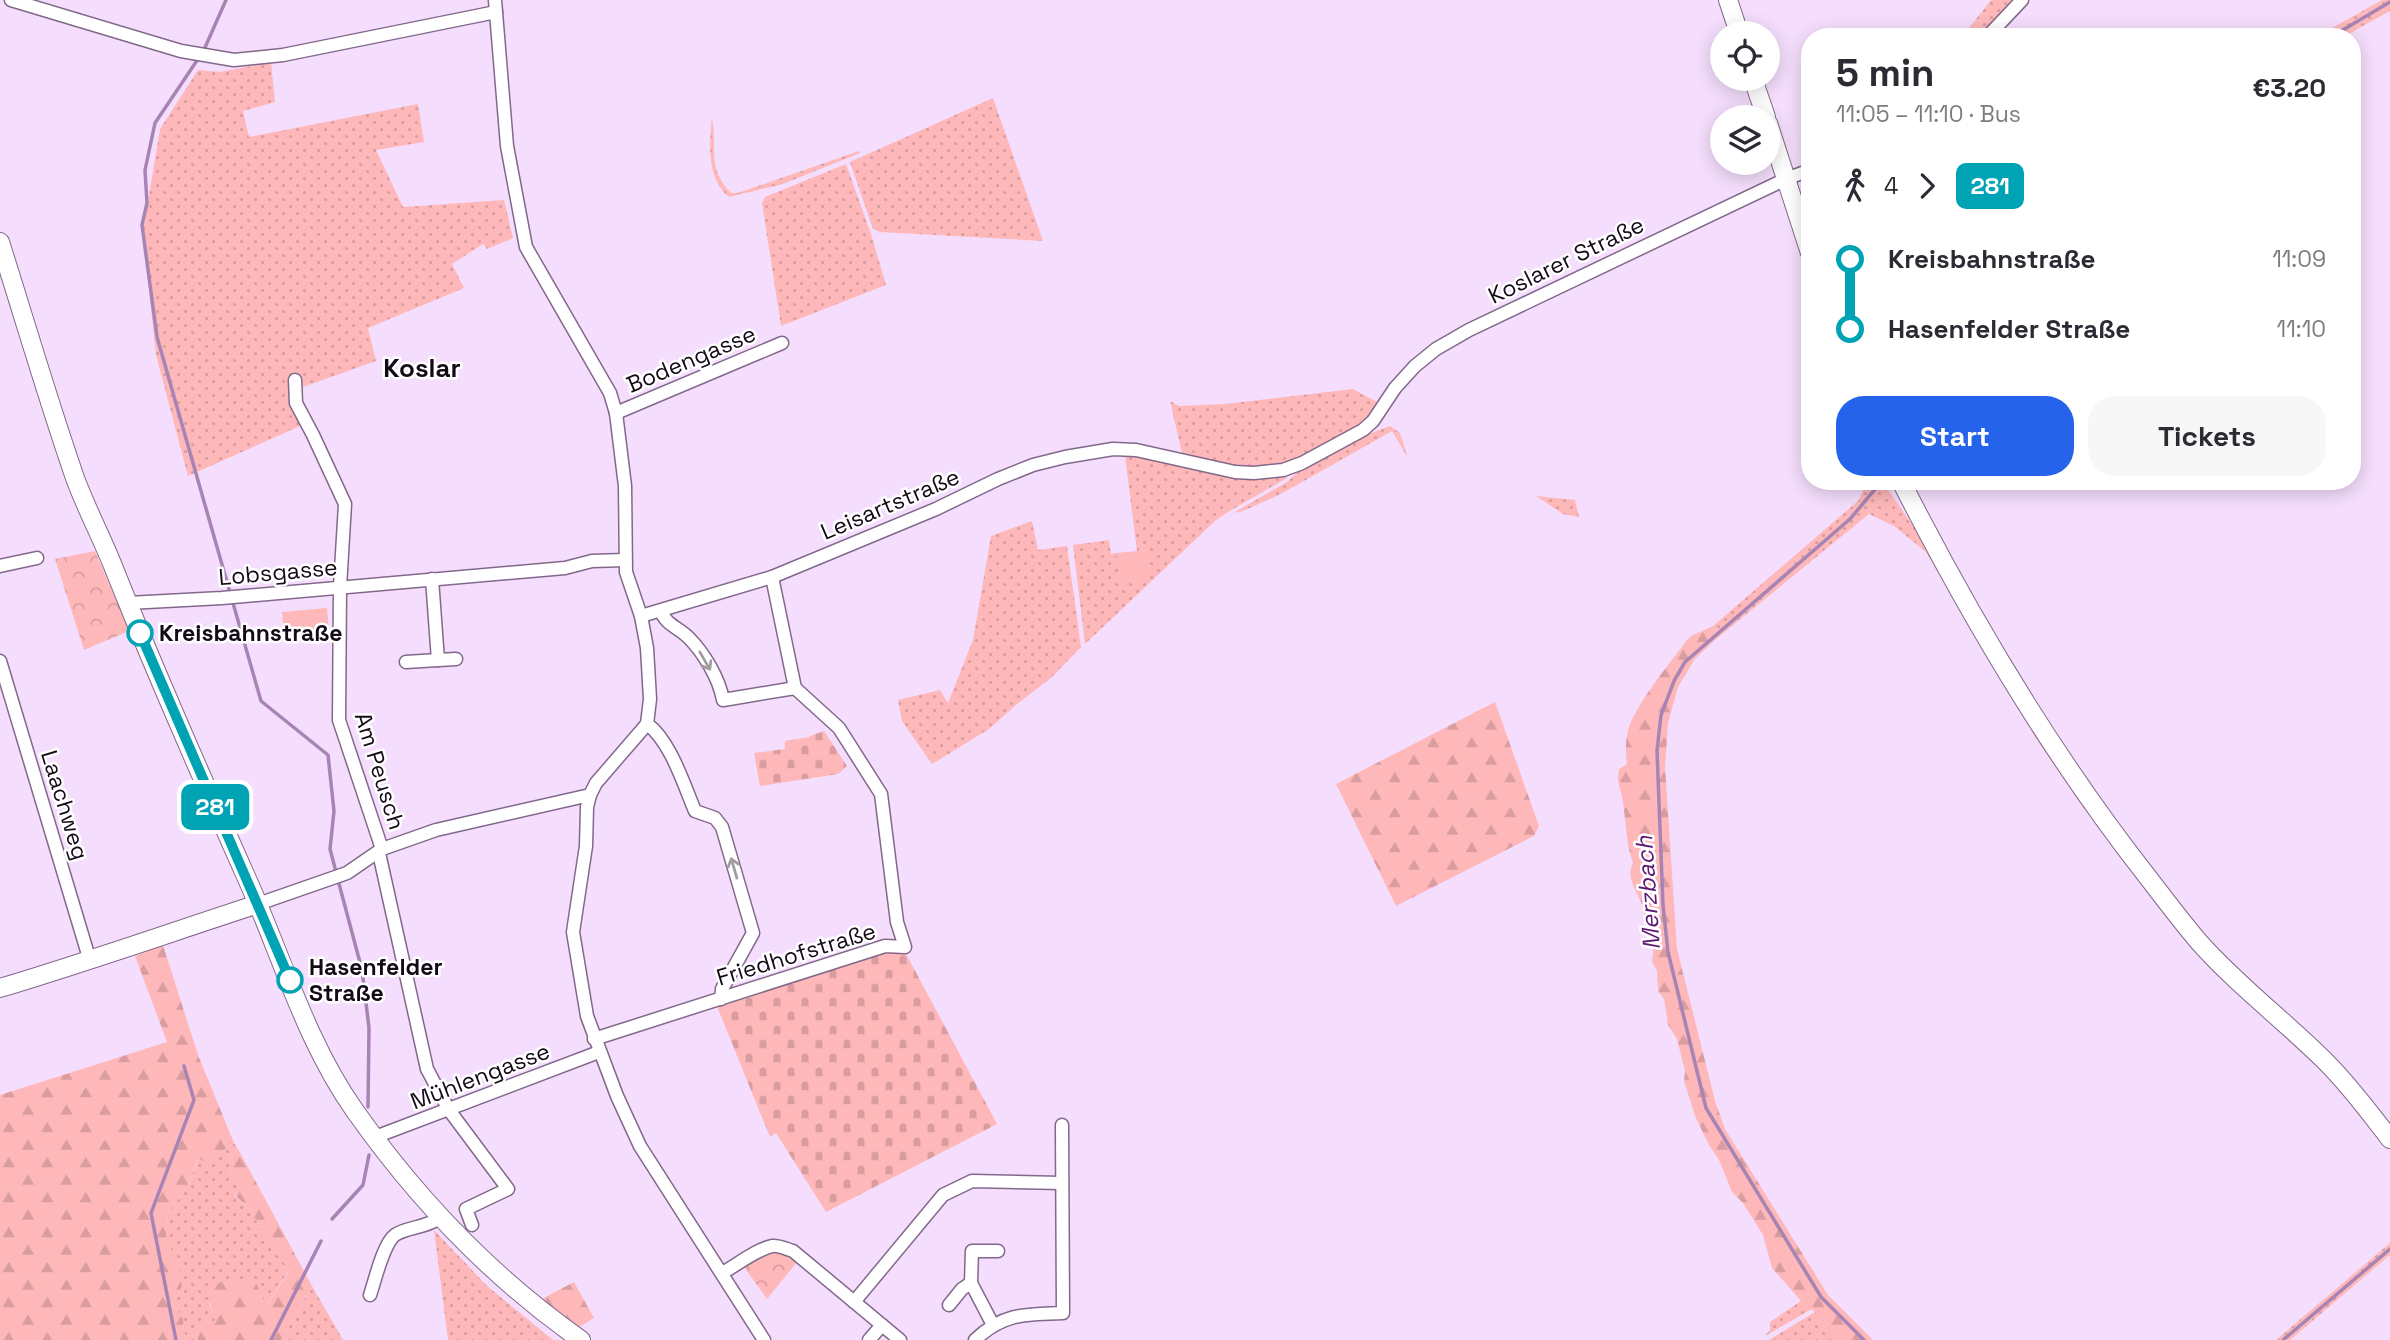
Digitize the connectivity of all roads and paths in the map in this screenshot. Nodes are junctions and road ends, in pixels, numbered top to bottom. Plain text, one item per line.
1 (11, 0) edge
2 (1728, 0) edge
3 (2022, 0) edge
4 (495, 6) edge
5 (1735, 21) edge
6 (1996, 28) edge
7 (1780, 160) edge
8 (1801, 173) edge
9 (1786, 179) junction
10 (1801, 225) edge
11 (0, 242) edge
12 (782, 343) dead end
13 (295, 380) dead end
14 (615, 413) junction
15 (1368, 426) joint
16 (1905, 490) edge
17 (37, 558) dead end
18 (625, 559) junction
19 (0, 566) edge
20 (772, 578) junction
21 (432, 579) junction
22 (340, 587) junction
23 (128, 603) junction
24 (661, 611) junction
25 (641, 616) junction
26 (456, 659) dead end
27 (438, 660) junction
28 (0, 661) edge
29 (406, 662) dead end
30 (795, 688) junction
31 (647, 724) junction
32 (590, 795) junction
33 (380, 851) junction
34 (258, 904) junction
35 (90, 961) junction
36 (0, 988) edge
37 (721, 999) junction
38 (594, 1039) junction
39 (599, 1052) junction
40 (449, 1110) junction
41 (1062, 1125) dead end
42 (375, 1137) junction
43 (2390, 1139) edge
44 (1061, 1183) junction
45 (441, 1217) junction
46 (472, 1225) dead end
47 (998, 1251) dead end
48 (722, 1273) junction
49 (971, 1283) junction
50 (370, 1295) dead end
51 (854, 1302) junction
52 (949, 1306) dead end
53 (882, 1325) junction
54 (993, 1325) junction
55 (581, 1340) edge
56 (764, 1340) edge
57 (869, 1340) edge
58 (900, 1340) edge
59 (975, 1340) edge

1 - 4 street
2 - 5 street
3 - 6 street
4 - 14 street
7 - 9 street
8 - 9 street, Koslarer Straße
9 - 10 street
9 - 15 street, Koslarer Straße
11 - 23 street
12 - 14 street, Bodengasse
13 - 22 street, Am Peusch
14 - 18 street
15 - 20 street, Leisartstraße
16 - 43 street
17 - 19 street
18 - 21 street, Lobsgasse
18 - 25 street
20 - 24 street, Leisartstraße
20 - 30 street
21 - 22 street, Lobsgasse
21 - 27 street
22 - 23 street, Lobsgasse
22 - 33 street, Am Peusch
23 - 34 street
24 - 25 street, Leisartstraße
24 -> 30 street
25 - 31 street
26 - 27 street
27 - 29 street
28 - 35 street, Laachweg
30 - 37 street, Friedhofstraße
31 - 32 street
37 -> 31 street
32 - 33 street
32 - 38 street
33 - 34 street
33 - 40 street, Am Peusch
34 - 35 street
34 - 42 street
35 - 36 street
37 - 38 street, Friedhofstraße
38 - 39 street
39 - 40 street, Mühlengasse
39 - 48 street
40 - 42 street, Mühlengasse
40 - 46 street, Am Peusch
41 - 44 street
42 - 45 street
44 - 51 street
44 - 54 street
45 - 50 street
45 - 55 street
47 - 49 street
48 - 51 street
48 - 56 street
49 - 52 street
49 - 54 street
51 - 53 street
53 - 57 street
53 - 58 street
54 - 59 street

